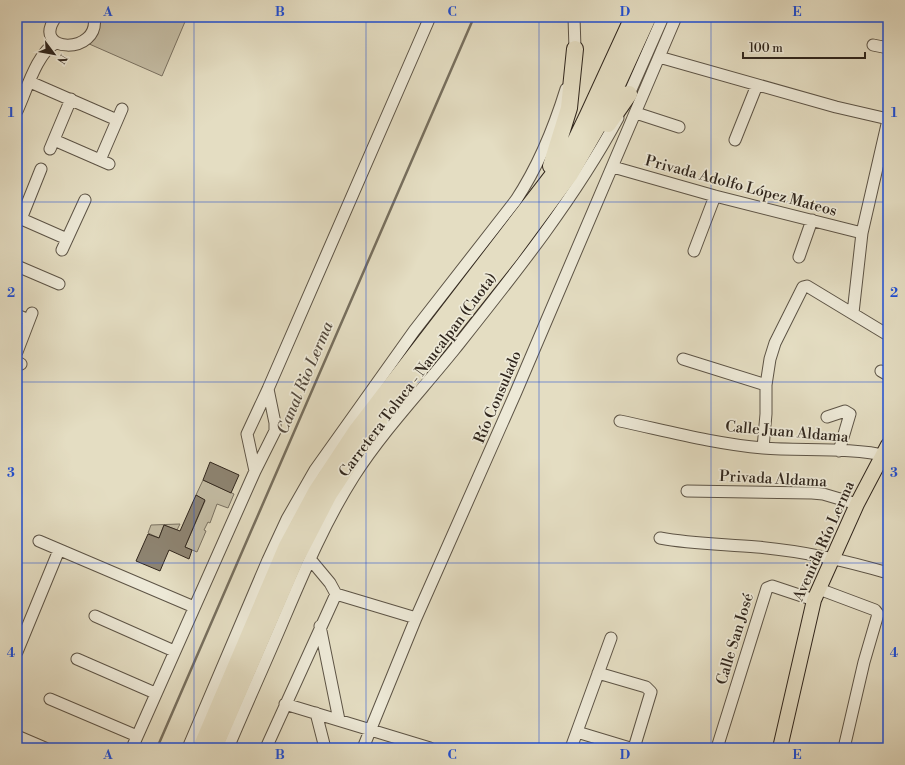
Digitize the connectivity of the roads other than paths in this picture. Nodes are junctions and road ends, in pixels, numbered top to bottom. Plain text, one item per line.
1 (56, 17) edge
2 (95, 17) edge
3 (430, 17) edge
4 (574, 17) edge
5 (633, 17) edge
6 (648, 17) edge
7 (663, 17) edge
8 (676, 17) edge
9 (56, 43) junction
10 (873, 45) dead end
11 (888, 48) edge
12 (575, 49) junction
13 (659, 57) junction
14 (30, 82) junction
15 (757, 85) junction
16 (629, 94) junction
17 (71, 99) junction
18 (122, 109) dead end
19 (17, 111) edge
20 (636, 113) junction
21 (117, 120) junction
22 (888, 120) edge
23 (679, 127) dead end
24 (734, 140) dead end
25 (613, 168) junction
26 (41, 169) dead end
27 (543, 187) junction
28 (715, 196) junction
29 (85, 200) dead end
30 (544, 210) junction
31 (19, 218) edge
32 (812, 220) junction
33 (862, 233) junction
34 (67, 239) junction
35 (62, 250) dead end
36 (694, 251) dead end
37 (799, 257) dead end
38 (17, 266) edge
39 (59, 284) dead end
40 (853, 313) junction
41 (17, 315) edge
42 (888, 335) edge
43 (17, 352) edge
44 (683, 358) dead end
45 (766, 385) junction
46 (268, 389) junction
47 (827, 417) dead end
48 (620, 421) dead end
49 (762, 448) junction
50 (839, 451) junction
51 (886, 452) edge
52 (255, 471) junction
53 (687, 491) dead end
54 (857, 504) junction
55 (660, 538) dead end
56 (40, 541) dead end
57 (59, 550) junction
58 (833, 557) junction
59 (310, 559) junction
60 (888, 573) edge
61 (336, 594) junction
62 (816, 594) junction
63 (194, 607) junction
64 (95, 616) dead end
65 (416, 618) junction
66 (320, 626) junction
67 (611, 638) dead end
68 (174, 651) junction
69 (17, 652) edge
70 (76, 659) dead end
71 (598, 673) junction
72 (155, 693) junction
73 (50, 699) dead end
74 (285, 704) junction
75 (316, 713) junction
76 (338, 720) junction
77 (371, 730) junction
78 (576, 732) junction
79 (17, 736) edge
80 (137, 736) junction
81 (45, 748) edge
82 (132, 748) edge
83 (188, 748) edge
84 (201, 748) edge
85 (214, 748) edge
86 (228, 748) edge
87 (266, 748) edge
88 (325, 748) edge
89 (363, 748) edge
90 (430, 748) edge
91 (571, 748) edge
92 (630, 748) edge
93 (634, 748) edge
94 (717, 748) edge
95 (780, 748) edge
96 (844, 748) edge

1 - 9 street
2 - 9 street
3 - 46 street
4 - 12 street
5 - 27 highway, Carretera Toluca - Naucalpan (Cuota)
6 - 30 highway, Carretera Toluca - Naucalpan (Cuota)
7 - 16 street
8 - 13 street, Río Consulado
9 - 14 street
10 - 11 street
12 - 27 highway
12 - 83 street
13 - 15 street
13 - 20 street, Río Consulado
14 - 17 street
14 - 19 street
15 - 22 street
15 - 24 street
16 - 30 highway
16 - 59 street
17 - 21 street
17 - 21 street
18 - 21 street
20 - 23 street
20 - 25 street, Río Consulado
22 - 33 street
25 - 28 street, Privada Adolfo López Mateos
25 - 65 street, Río Consulado
26 - 31 street
27 - 84 highway, Carretera Toluca - Naucalpan (Cuota)
28 - 32 street, Privada Adolfo López Mateos
28 - 36 street
29 - 34 street
30 - 85 highway, Carretera Toluca - Naucalpan (Cuota)
31 - 34 street
32 - 33 street, Privada Adolfo López Mateos
32 - 37 street
33 - 40 street
34 - 35 street
38 - 39 street
40 - 42 street
40 - 45 street
41 - 43 street
44 - 45 street
45 - 49 street
46 - 52 street
46 - 52 street
47 - 50 street
48 - 49 street, Calle Juan Aldama
49 - 50 street, Calle Juan Aldama
50 - 51 street, Calle Juan Aldama
51 - 54 main road, Avenida Río Lerma
52 - 63 street
53 - 54 street, Privada Aldama
54 - 58 main road, Avenida Río Lerma
55 - 58 street
56 - 57 street
57 - 63 street
57 - 69 street
58 - 60 street
58 - 62 main road, Avenida Río Lerma
59 - 61 street
59 - 86 street
61 - 65 street
61 - 66 street
62 - 94 street, Calle San José
62 - 95 main road, Avenida Río Lerma
62 - 96 street
63 - 68 street
64 - 68 street
65 - 77 street, Río Consulado
66 - 74 street
66 - 76 street
67 - 71 street
68 - 72 street
70 - 72 street
71 - 78 street
71 - 93 street
72 - 80 street
73 - 80 street
74 - 75 street
74 - 87 street
75 - 76 street
75 - 88 street
76 - 77 street
77 - 89 street, Río Consulado
77 - 90 street
78 - 91 street
78 - 92 street
79 - 81 street
80 - 82 street

